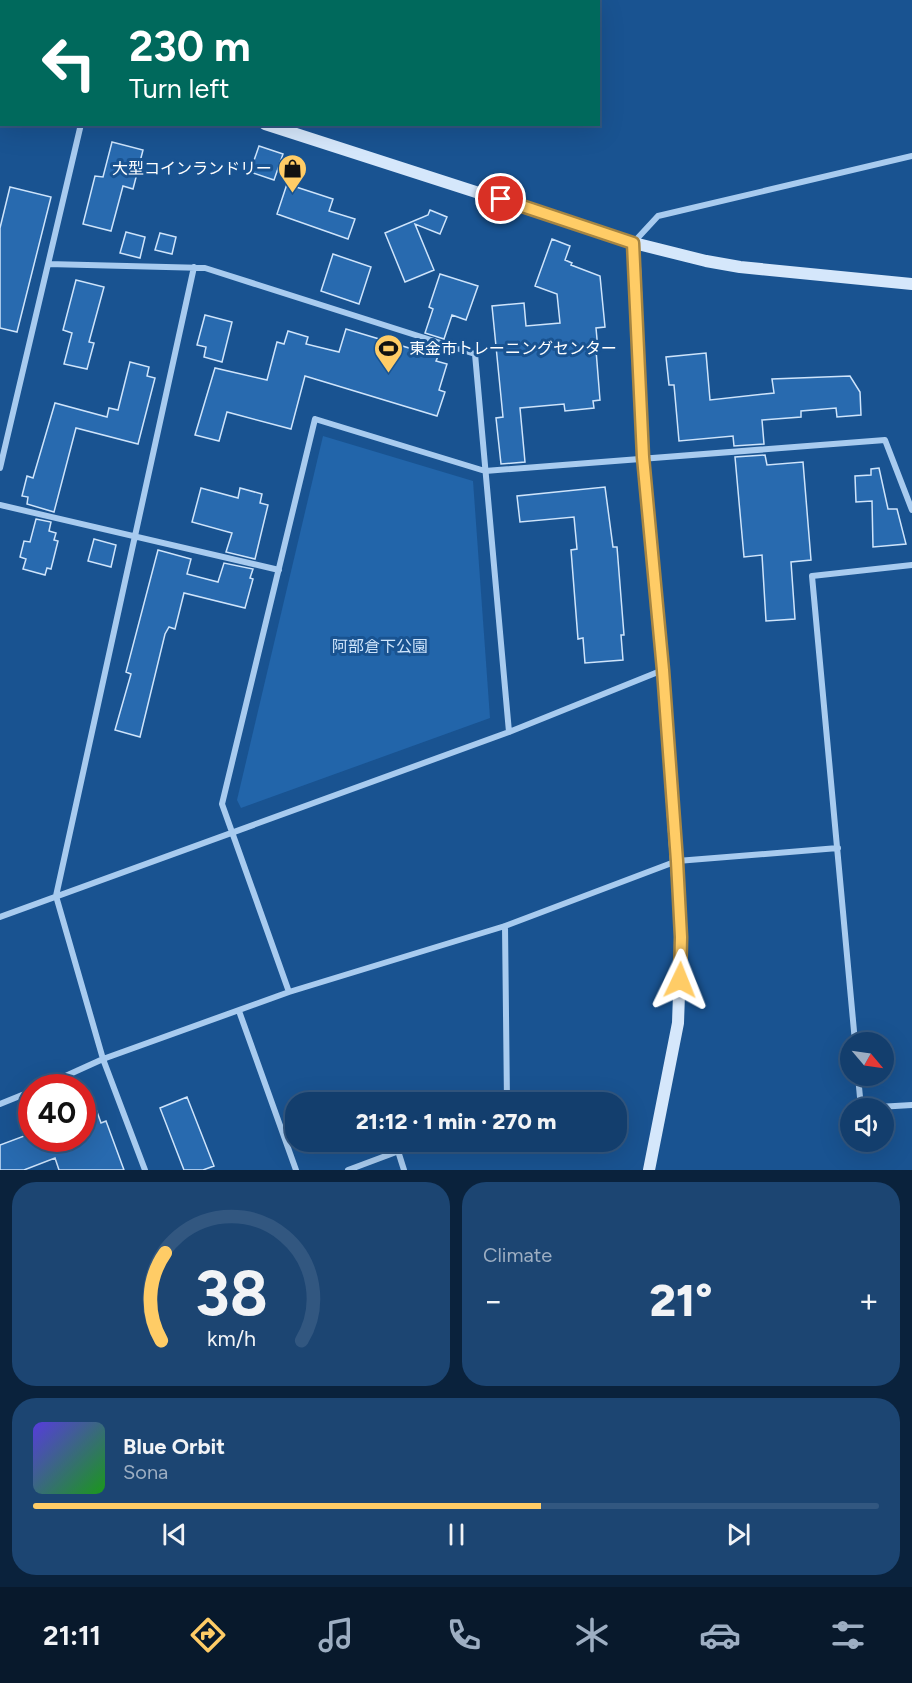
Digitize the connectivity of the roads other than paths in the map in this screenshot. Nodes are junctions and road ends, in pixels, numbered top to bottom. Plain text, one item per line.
1 (81, 126) edge
2 (271, 126) edge
3 (912, 156) edge
4 (633, 243) junction
5 (48, 264) junction
6 (194, 267) junction
7 (912, 284) edge
8 (643, 457) junction
9 (0, 468) edge
10 (485, 471) junction
11 (0, 505) edge
12 (912, 510) edge
13 (134, 538) junction
14 (912, 565) edge
15 (279, 570) junction
16 (663, 670) junction
17 (509, 732) junction
18 (233, 831) junction
19 (838, 848) junction
20 (677, 861) junction
21 (56, 896) junction
22 (0, 917) edge
23 (505, 926) junction
24 (289, 992) junction
25 (239, 1011) junction
26 (854, 1032) edge
27 (104, 1059) junction
28 (70, 1074) edge
29 (859, 1086) edge
30 (507, 1092) edge
31 (18, 1097) edge
32 (0, 1104) edge
33 (912, 1105) edge
34 (395, 1152) edge
35 (398, 1152) edge
36 (145, 1170) edge
37 (296, 1170) edge
38 (348, 1170) edge
39 (405, 1170) edge
40 (649, 1170) edge

1 - 5 street
2 - 4 street
3 - 4 street
4 - 7 street
4 - 8 street
5 - 6 street
5 - 9 street
6 - 10 street
6 - 13 street
8 - 10 street
8 - 12 street
8 - 16 street
10 - 15 street
10 - 17 street
11 - 13 street
13 - 15 street
13 - 21 street
14 - 19 street
15 - 18 street
16 - 17 street
16 - 20 street
17 - 18 street
18 - 21 street
18 - 24 street
19 - 20 street
19 - 26 street
20 - 23 street
20 - 40 street
21 - 22 street
21 - 27 street
23 - 24 street
23 - 30 street
24 - 25 street
25 - 27 street
25 - 37 street
27 - 28 street
27 - 36 street
29 - 33 street
31 - 32 street
34 - 38 street
35 - 39 street

